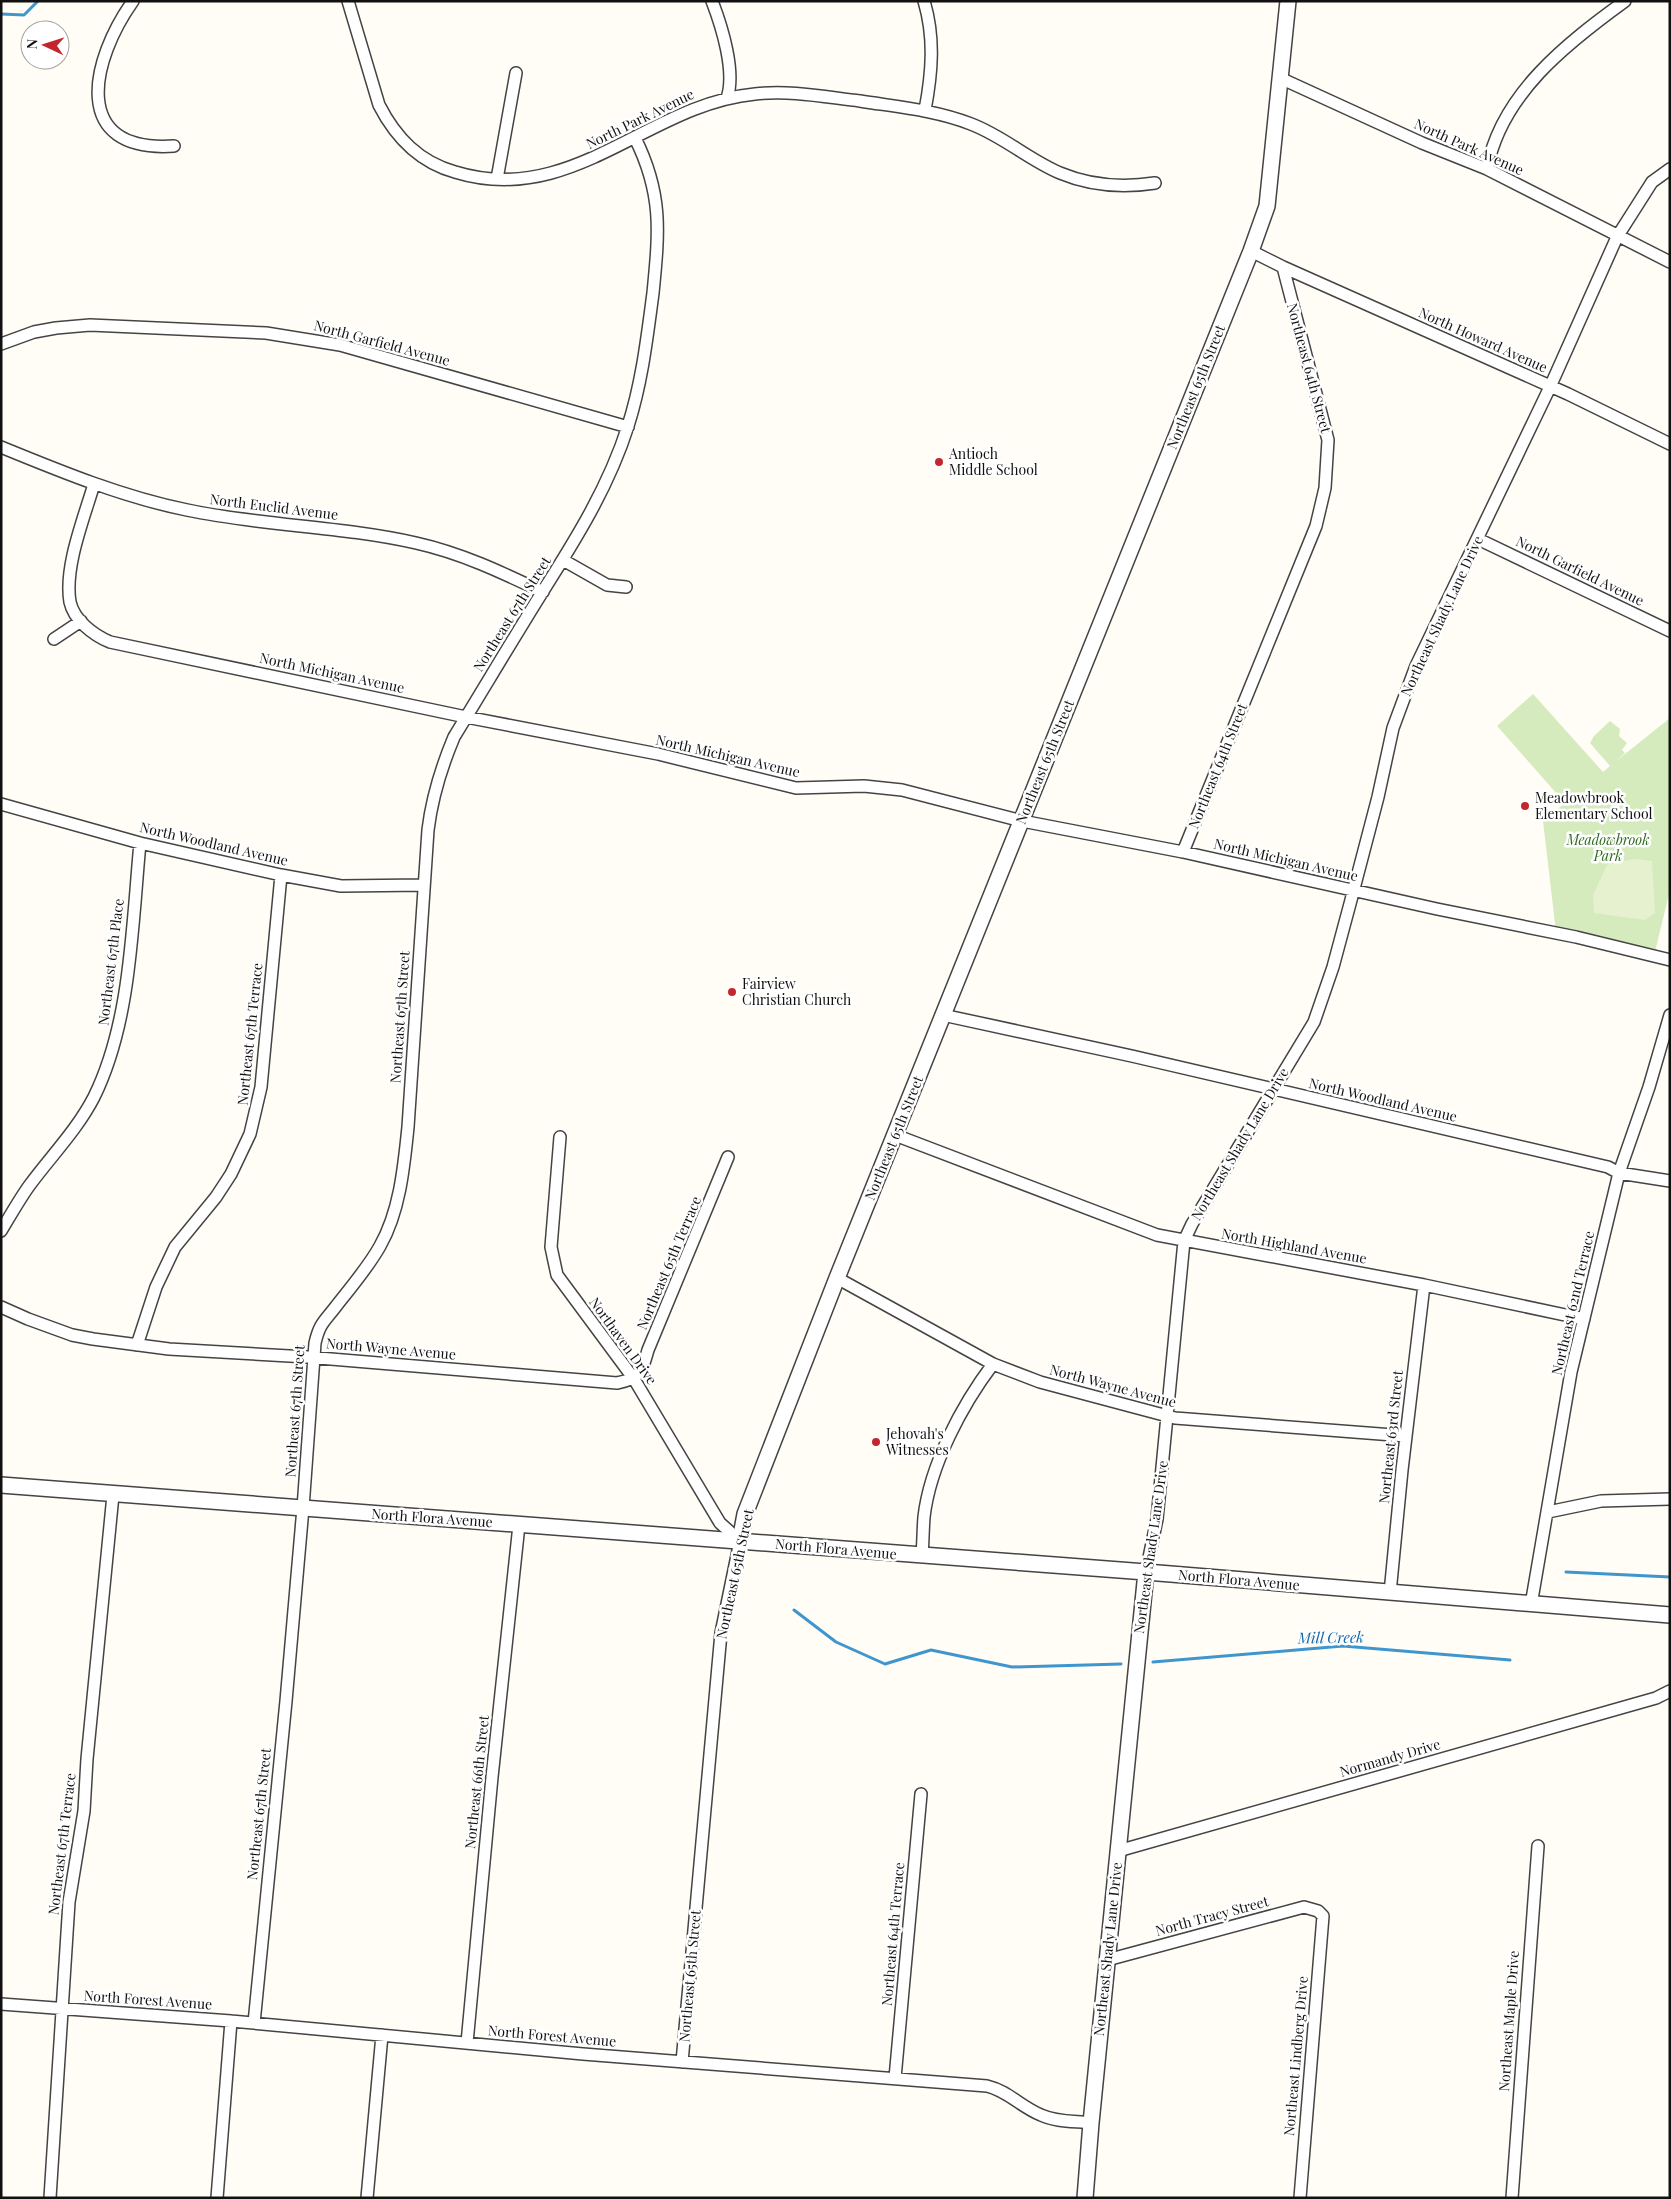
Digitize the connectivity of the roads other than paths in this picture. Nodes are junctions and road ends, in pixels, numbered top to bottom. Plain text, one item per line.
1 (133, 1) edge
2 (348, 1) edge
3 (712, 1) edge
4 (924, 1) edge
5 (1288, 1) edge
6 (1625, 1) edge
7 (516, 73) dead end
8 (1280, 78) junction
9 (727, 98) junction
10 (925, 110) junction
11 (635, 138) junction
12 (174, 146) dead end
13 (1487, 169) junction
14 (1670, 169) edge
15 (497, 180) junction
16 (1155, 183) dead end
17 (1617, 237) junction
18 (1251, 251) junction
19 (1670, 262) edge
20 (1283, 267) junction
21 (2, 341) edge
22 (1550, 387) junction
23 (628, 427) junction
24 (1670, 444) edge
25 (1, 447) edge
26 (94, 484) junction
27 (1478, 539) junction
28 (563, 560) junction
29 (626, 587) dead end
30 (543, 592) junction
31 (80, 621) junction
32 (1670, 631) edge
33 (54, 639) dead end
34 (466, 717) junction
35 (1, 804) edge
36 (1022, 821) junction
37 (140, 844) junction
38 (1183, 852) junction
39 (281, 875) junction
40 (424, 885) junction
41 (1354, 891) junction
42 (1670, 960) edge
43 (943, 1015) junction
44 (1670, 1015) edge
45 (1274, 1090) junction
46 (895, 1134) junction
47 (560, 1137) dead end
48 (728, 1157) dead end
49 (1619, 1173) junction
50 (1670, 1181) edge
51 (1, 1231) edge
52 (1184, 1241) junction
53 (837, 1278) junction
54 (1424, 1285) junction
55 (1, 1307) edge
56 (1584, 1319) junction
57 (137, 1345) junction
58 (315, 1357) junction
59 (993, 1364) junction
60 (634, 1378) junction
61 (1168, 1417) junction
62 (1406, 1436) junction
63 (1, 1485) edge
64 (113, 1495) junction
65 (1670, 1499) edge
66 (303, 1508) junction
67 (1548, 1512) junction
68 (519, 1525) junction
69 (740, 1541) junction
70 (922, 1556) junction
71 (1146, 1572) junction
72 (1390, 1593) junction
73 (1531, 1605) junction
74 (1670, 1615) edge
75 (1670, 1692) edge
76 (921, 1794) dead end
77 (1538, 1846) dead end
78 (1118, 1851) junction
79 (1323, 1916) joint
80 (1107, 1960) junction
81 (1, 2004) edge
82 (64, 2008) junction
83 (231, 2021) junction
84 (254, 2023) junction
85 (382, 2035) junction
86 (468, 2043) junction
87 (682, 2062) junction
88 (895, 2078) junction
89 (1091, 2123) junction
90 (50, 2198) edge
91 (217, 2198) edge
92 (367, 2198) edge
93 (1085, 2198) edge
94 (1300, 2198) edge
95 (1512, 2198) edge

1 - 12 street
2 - 15 street, North Park Avenue
3 - 9 street
4 - 10 street
5 - 8 street
6 - 13 street
7 - 15 street
8 - 13 street, North Park Avenue
8 - 18 street
9 - 10 street, North Park Avenue
9 - 11 street, North Park Avenue
10 - 16 street, North Park Avenue
11 - 15 street, North Park Avenue
11 - 23 street, Northeast 67th Street
13 - 17 street, North Park Avenue
14 - 17 street, Northeast Shady Lane Drive
17 - 19 street, North Park Avenue
17 - 22 street, Northeast Shady Lane Drive
18 - 20 street
18 - 36 street, Northeast 65th Street
20 - 22 street, North Howard Avenue
20 - 38 street, Northeast 64th Street
21 - 23 street, North Garfield Avenue
22 - 24 street, North Howard Avenue
22 - 27 street, Northeast Shady Lane Drive
23 - 28 street, Northeast 67th Street
25 - 26 street, North Euclid Avenue
26 - 30 street, North Euclid Avenue
26 - 31 street
27 - 32 street, North Garfield Avenue
27 - 41 street, Northeast Shady Lane Drive
28 - 29 street, Northeast 67th Street
28 - 30 street, Northeast 67th Street
30 - 34 street, Northeast 67th Street
31 - 33 street
31 - 34 street, North Michigan Avenue
34 - 36 street, North Michigan Avenue
34 - 40 street, Northeast 67th Street
35 - 37 street, North Woodland Avenue
36 - 38 street, North Michigan Avenue
36 - 43 street, Northeast 65th Street
37 - 39 street, North Woodland Avenue
37 - 51 street, Northeast 67th Place
38 - 41 street, North Michigan Avenue
39 - 40 street, North Woodland Avenue
39 - 57 street, Northeast 67th Terrace
40 - 58 street, Northeast 67th Street
41 - 42 street, North Michigan Avenue
41 - 45 street, Northeast Shady Lane Drive
43 - 45 street, North Woodland Avenue
43 - 46 street, Northeast 65th Street
44 - 49 street, Northeast 62nd Terrace
45 - 49 street, North Woodland Avenue
45 - 52 street, Northeast Shady Lane Drive
46 - 52 street, North Highland Avenue
46 - 53 street, Northeast 65th Street
47 - 60 street, Northaven Drive
48 - 60 street, Northeast 65th Terrace
49 - 50 street, North Woodland Avenue
49 - 56 street, Northeast 62nd Terrace
52 - 54 street, North Highland Avenue
52 - 61 street, Northeast Shady Lane Drive
53 - 59 street, North Wayne Avenue
53 - 69 street, Northeast 65th Street
54 - 56 street, North Highland Avenue
54 - 62 street, Northeast 63rd Street
55 - 57 street, North Wayne Avenue
56 - 67 street, Northeast 62nd Terrace
57 - 58 street, North Wayne Avenue
58 - 60 street, North Wayne Avenue
58 - 66 street, Northeast 67th Street
59 - 61 street, North Wayne Avenue
59 - 70 street
60 - 69 street, Northaven Drive
61 - 62 street, North Wayne Avenue
61 - 71 street, Northeast Shady Lane Drive
62 - 72 street, Northeast 63rd Street
63 - 64 street, North Flora Avenue
64 - 66 street, North Flora Avenue
64 - 82 street, Northeast 67th Terrace
65 - 67 street
66 - 68 street, North Flora Avenue
66 - 84 street, Northeast 67th Street
67 - 73 street, Northeast 62nd Terrace
68 - 69 street, North Flora Avenue
68 - 86 street, Northeast 66th Street
69 - 70 street, North Flora Avenue
69 - 87 street, Northeast 65th Street
70 - 71 street, North Flora Avenue
71 - 72 street, North Flora Avenue
71 - 78 street, Northeast Shady Lane Drive
72 - 73 street, North Flora Avenue
73 - 74 street, North Flora Avenue
75 - 78 street, Normandy Drive
76 - 88 street, Northeast 64th Terrace
77 - 95 street, Northeast Maple Drive
78 - 80 street, Northeast Shady Lane Drive
79 - 80 street, North Tracy Street
79 - 94 street, Northeast Lindberg Drive
80 - 89 street, Northeast Shady Lane Drive
81 - 82 street, North Forest Avenue
82 - 83 street, North Forest Avenue
82 - 90 street, Northeast 67th Terrace
83 - 84 street, North Forest Avenue
83 - 91 street
84 - 85 street, North Forest Avenue
85 - 86 street, North Forest Avenue
85 - 92 street
86 - 87 street, North Forest Avenue
87 - 88 street, North Forest Avenue
88 - 89 street, North Forest Avenue
89 - 93 street, Northeast Shady Lane Drive

